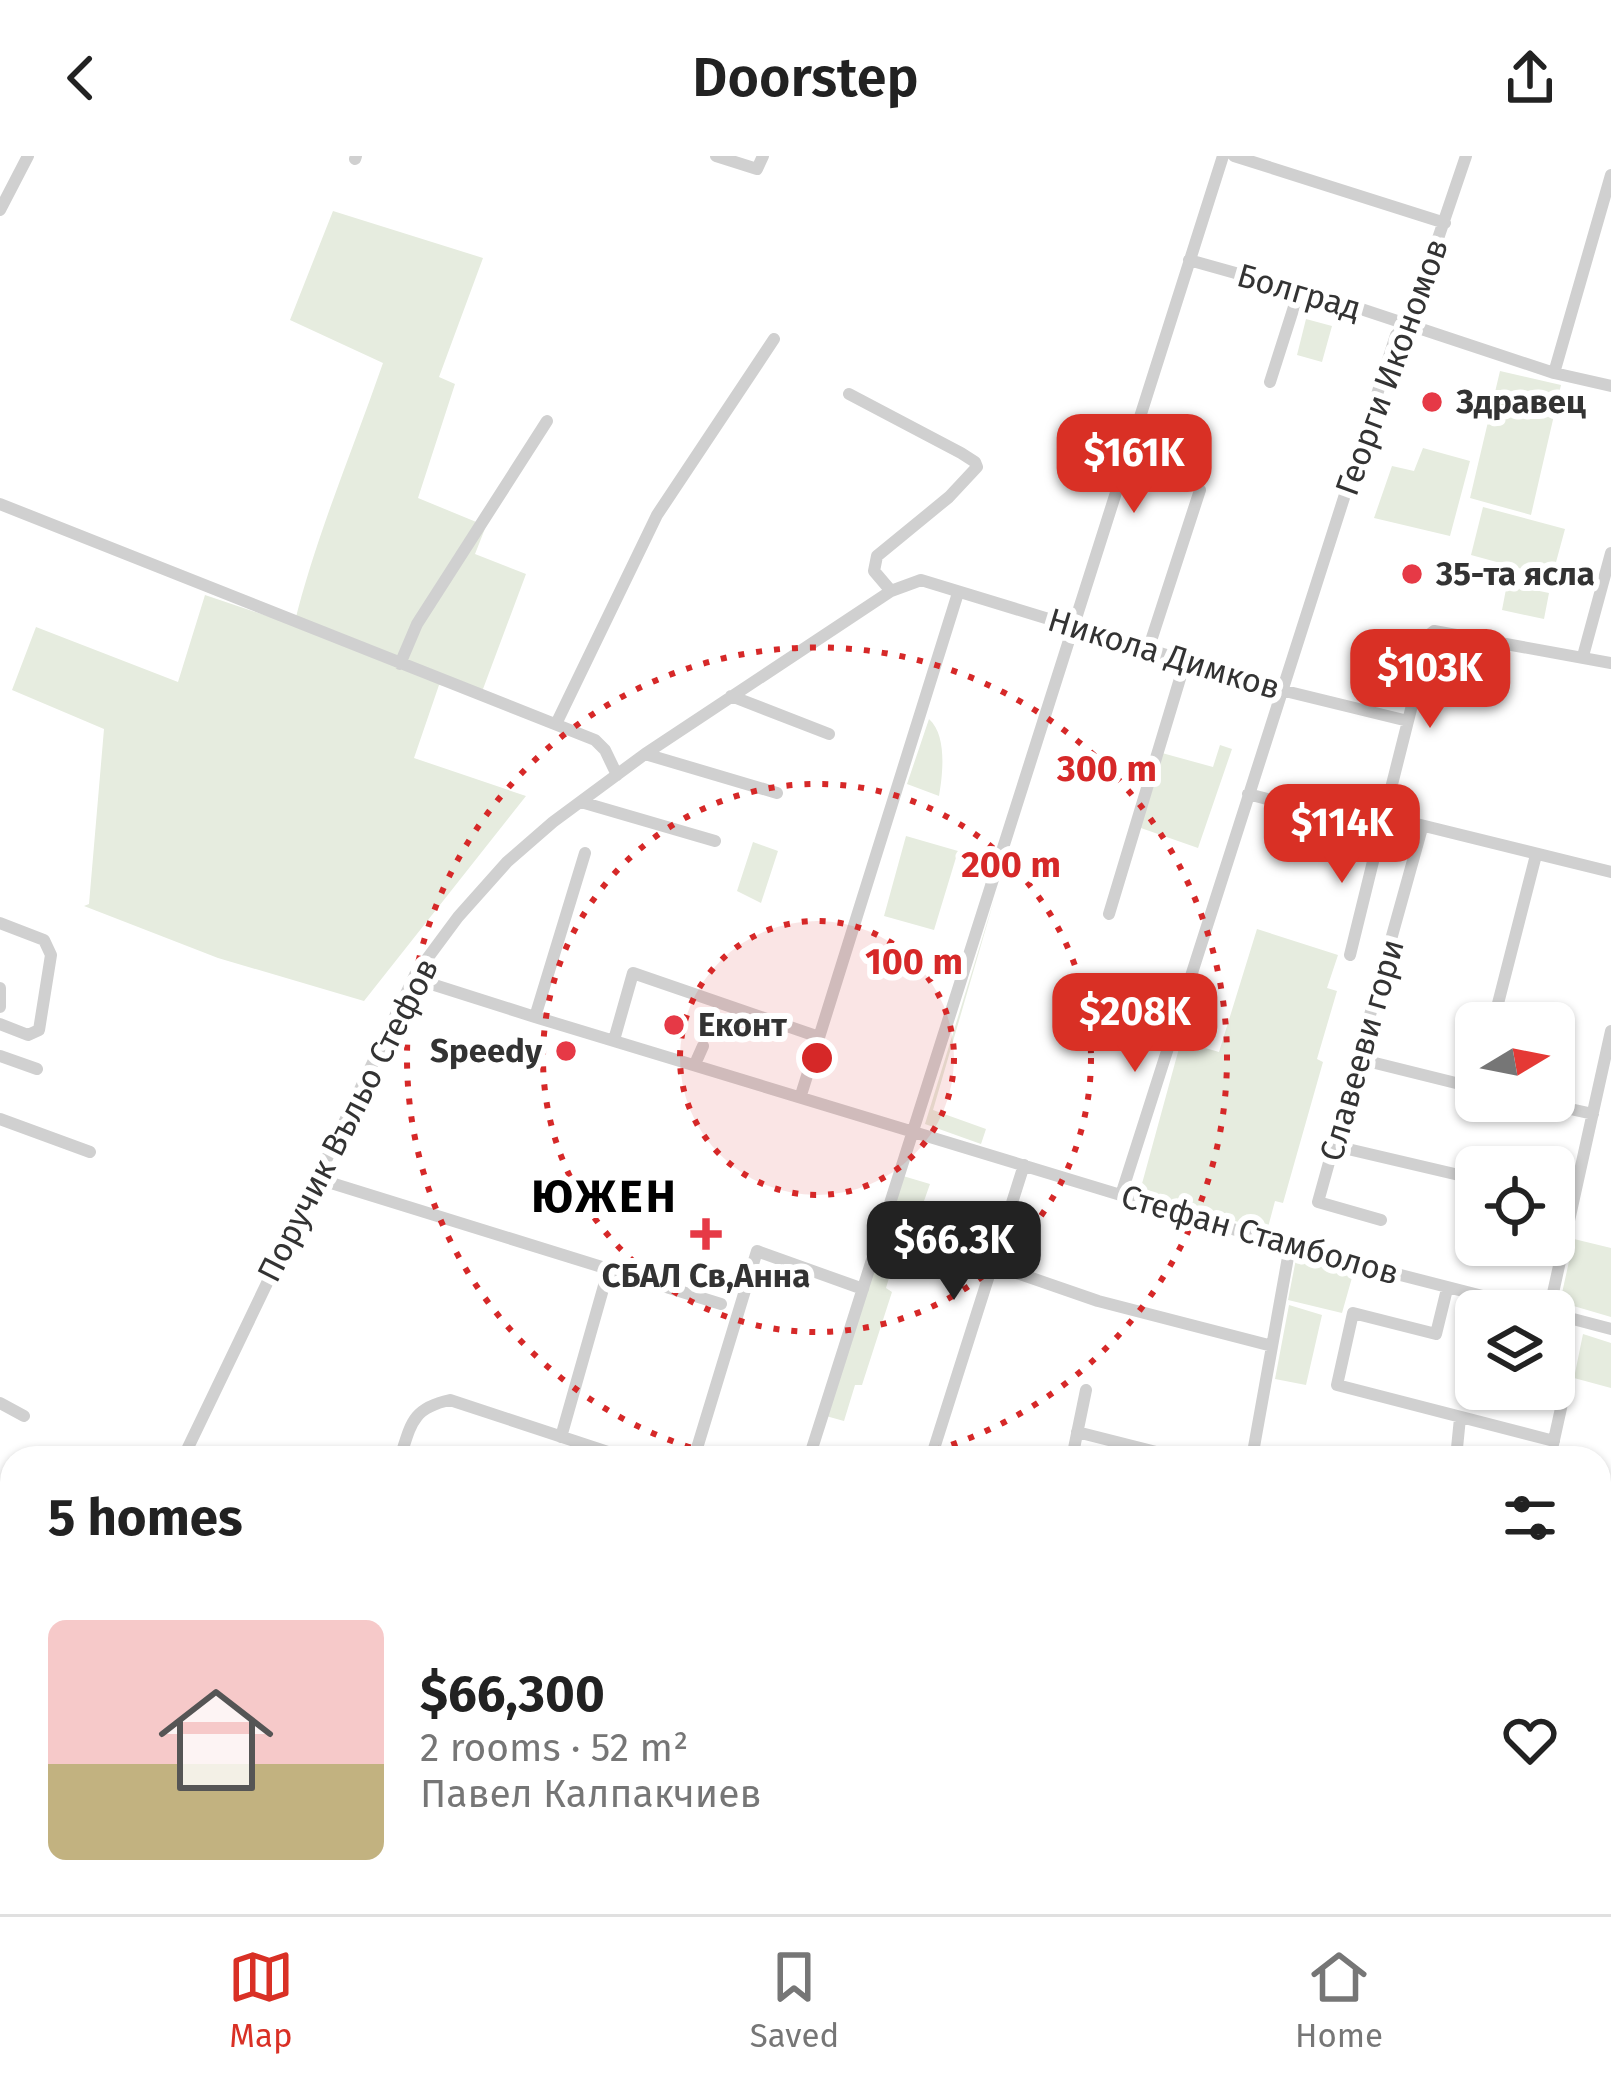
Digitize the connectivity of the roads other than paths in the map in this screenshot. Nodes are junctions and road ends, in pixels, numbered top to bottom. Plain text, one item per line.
1 (28, 156) edge
2 (716, 156) edge
3 (763, 156) edge
4 (1222, 156) edge
5 (1234, 156) edge
6 (1466, 156) edge
7 (1611, 175) edge
8 (1606, 209) edge
9 (0, 210) edge
10 (1445, 223) junction
11 (1190, 260) junction
12 (1299, 291) junction
13 (1408, 324) junction
14 (774, 339) dead end
15 (1554, 373) junction
16 (1270, 382) dead end
17 (1611, 386) edge
18 (849, 394) dead end
19 (547, 421) dead end
20 (1200, 490) dead end
21 (0, 504) edge
22 (1611, 553) edge
23 (921, 580) joint
24 (891, 591) junction
25 (958, 593) junction
26 (1075, 626) junction
27 (1148, 650) junction
28 (1583, 656) junction
29 (1185, 662) junction
30 (1611, 663) edge
31 (400, 664) junction
32 (1281, 690) junction
33 (731, 696) junction
34 (1408, 721) junction
35 (556, 724) junction
36 (830, 734) dead end
37 (645, 754) junction
38 (617, 775) junction
39 (777, 793) dead end
40 (1248, 794) junction
41 (581, 802) junction
42 (1382, 823) junction
43 (1422, 828) junction
44 (716, 841) dead end
45 (585, 854) dead end
46 (1536, 855) junction
47 (1611, 872) edge
48 (1108, 914) dead end
49 (0, 923) edge
50 (1350, 955) dead end
51 (415, 975) junction
52 (0, 988) edge
53 (1498, 1002) edge
54 (0, 1007) edge
55 (536, 1017) junction
56 (0, 1024) edge
57 (1611, 1031) edge
58 (819, 1037) junction
59 (614, 1040) junction
60 (704, 1046) dead end
61 (0, 1056) edge
62 (1359, 1059) junction
63 (695, 1064) junction
64 (37, 1069) dead end
65 (1455, 1083) edge
66 (801, 1095) junction
67 (1575, 1110) edge
68 (1593, 1114) junction
69 (0, 1119) edge
70 (913, 1130) junction
71 (1335, 1146) junction
72 (90, 1152) dead end
73 (1024, 1165) junction
74 (1455, 1174) edge
75 (315, 1178) junction
76 (1575, 1192) edge
77 (1121, 1195) junction
78 (1382, 1220) dead end
79 (1289, 1246) junction
80 (991, 1264) junction
81 (609, 1268) junction
82 (1447, 1288) junction
83 (863, 1289) junction
84 (1455, 1290) edge
85 (721, 1304) dead end
86 (1575, 1319) edge
87 (1611, 1329) edge
88 (1271, 1346) junction
89 (1086, 1390) dead end
90 (0, 1403) edge
91 (1561, 1410) edge
92 (24, 1416) dead end
93 (1460, 1418) junction
94 (1077, 1432) junction
95 (561, 1437) junction
96 (1554, 1441) junction
97 (189, 1446) edge
98 (404, 1446) edge
99 (579, 1446) edge
100 (698, 1446) edge
101 (813, 1446) edge
102 (935, 1446) edge
103 (1074, 1446) edge
104 (1132, 1446) edge
105 (1254, 1446) edge
106 (1457, 1446) edge
107 (1553, 1446) edge

1 - 9 street
2 - 3 street
4 - 11 street
5 - 10 street
6 - 10 street, Георги Икономов
7 - 8 street
8 - 15 street
10 - 13 street, Георги Икономов
11 - 12 street, Болград
11 - 26 street
12 - 13 street, Болград
12 - 16 street
13 - 15 street, Болград
13 - 32 street, Георги Икономов
14 - 35 street
15 - 17 street, Болград
18 - 24 street
19 - 31 street
20 - 27 street
21 - 31 street
22 - 28 street
23 - 24 street, Поручик Въльо Стефов
23 - 25 street, Никола Димков
24 - 33 street, Поручик Въльо Стефов
25 - 26 street, Никола Димков
25 - 58 street
26 - 27 street, Никола Димков
26 - 70 street
27 - 29 street, Никола Димков
28 - 30 street
28 - 34 street
29 - 32 street, Никола Димков
29 - 48 street
31 - 35 street
32 - 34 street, Никола Димков
32 - 40 street, Георги Икономов
33 - 36 street
33 - 37 street, Поручик Въльо Стефов
34 - 42 street
35 - 38 street
37 - 38 street, Поручик Въльо Стефов
37 - 39 street
38 - 41 street, Поручик Въльо Стефов
40 - 42 street
40 - 77 street, Георги Икономов
41 - 44 street
41 - 51 street, Поручик Въльо Стефов
42 - 43 street
42 - 50 street
43 - 46 street
43 - 62 street, Славееви гори
45 - 55 street
46 - 47 street
46 - 53 street
49 - 56 street
51 - 55 street, Стефан Стамболов
51 - 75 street, Поручик Въльо Стефов
52 - 54 street
55 - 59 street, Стефан Стамболов
57 - 68 street
58 - 59 street
58 - 66 street
59 - 63 street, Стефан Стамболов
60 - 63 street
61 - 64 street
62 - 65 street
62 - 71 street, Славееви гори
63 - 66 street, Стефан Стамболов
66 - 70 street, Стефан Стамболов
67 - 68 street
68 - 76 street
69 - 72 street
70 - 73 street, Стефан Стамболов
70 - 83 street
71 - 74 street
71 - 78 street, Славееви гори
73 - 77 street, Стефан Стамболов
73 - 80 street
75 - 81 street
75 - 97 street, Поручик Въльо Стефов
77 - 79 street, Стефан Стамболов
79 - 82 street, Стефан Стамболов
79 - 88 street
80 - 88 street
80 - 102 street
81 - 85 street
81 - 95 street
82 - 84 street, Стефан Стамболов
82 - 93 street
83 - 100 street
83 - 101 street
86 - 87 street, Стефан Стамболов
88 - 105 street
89 - 94 street
90 - 92 street
91 - 96 street
93 - 96 street
93 - 106 street
94 - 103 street
94 - 104 street
95 - 98 street
95 - 99 street
96 - 107 street

